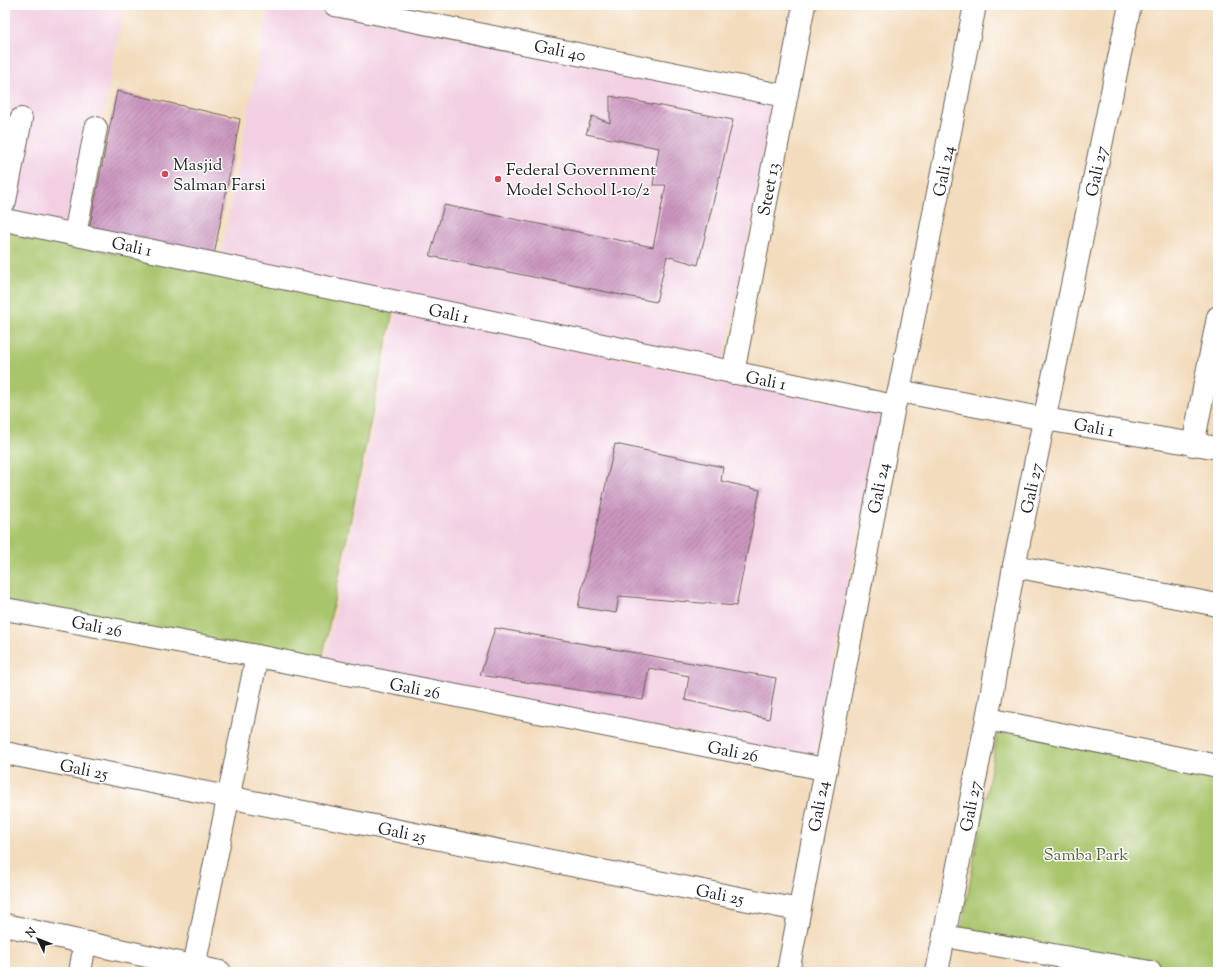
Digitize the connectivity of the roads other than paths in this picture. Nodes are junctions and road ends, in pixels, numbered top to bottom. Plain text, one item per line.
1 (335, 5) edge
2 (804, 5) edge
3 (975, 5) edge
4 (1130, 5) edge
5 (786, 96) junction
6 (20, 119) dead end
7 (96, 128) dead end
8 (5, 201) edge
9 (5, 220) edge
10 (75, 234) junction
11 (1218, 317) edge
12 (733, 373) junction
13 (896, 398) junction
14 (1045, 419) junction
15 (1193, 445) junction
16 (1218, 448) edge
17 (1014, 566) junction
18 (1218, 605) edge
19 (5, 609) edge
20 (257, 656) junction
21 (988, 719) junction
22 (5, 753) edge
23 (1218, 766) edge
24 (824, 769) junction
25 (228, 797) junction
26 (799, 910) junction
27 (5, 925) edge
28 (944, 936) junction
29 (85, 943) junction
30 (194, 967) junction
31 (80, 972) edge
32 (220, 972) edge
33 (788, 972) edge
34 (937, 972) edge
35 (1150, 972) edge

1 - 5 street, Gali 40
2 - 5 street, Steet 13
3 - 13 street, Gali 24
4 - 14 street, Gali 27
5 - 12 street, Steet 13
6 - 8 street
7 - 10 street
9 - 10 street, Gali 1
10 - 12 street, Gali 1
11 - 15 street
12 - 13 street, Gali 1
13 - 14 street, Gali 1
13 - 24 street, Gali 24
14 - 15 street, Gali 1
14 - 17 street, Gali 27
15 - 16 street, Gali 1
17 - 18 street
17 - 21 street, Gali 27
19 - 20 street, Gali 26
20 - 24 street, Gali 26
20 - 25 street
21 - 23 street
21 - 28 street, Gali 27
22 - 25 street, Gali 25
24 - 26 street, Gali 24
25 - 26 street, Gali 25
25 - 30 street
26 - 33 street, Gali 24
27 - 29 street
28 - 34 street, Gali 27
28 - 35 street
29 - 30 street
29 - 31 street
30 - 32 street

